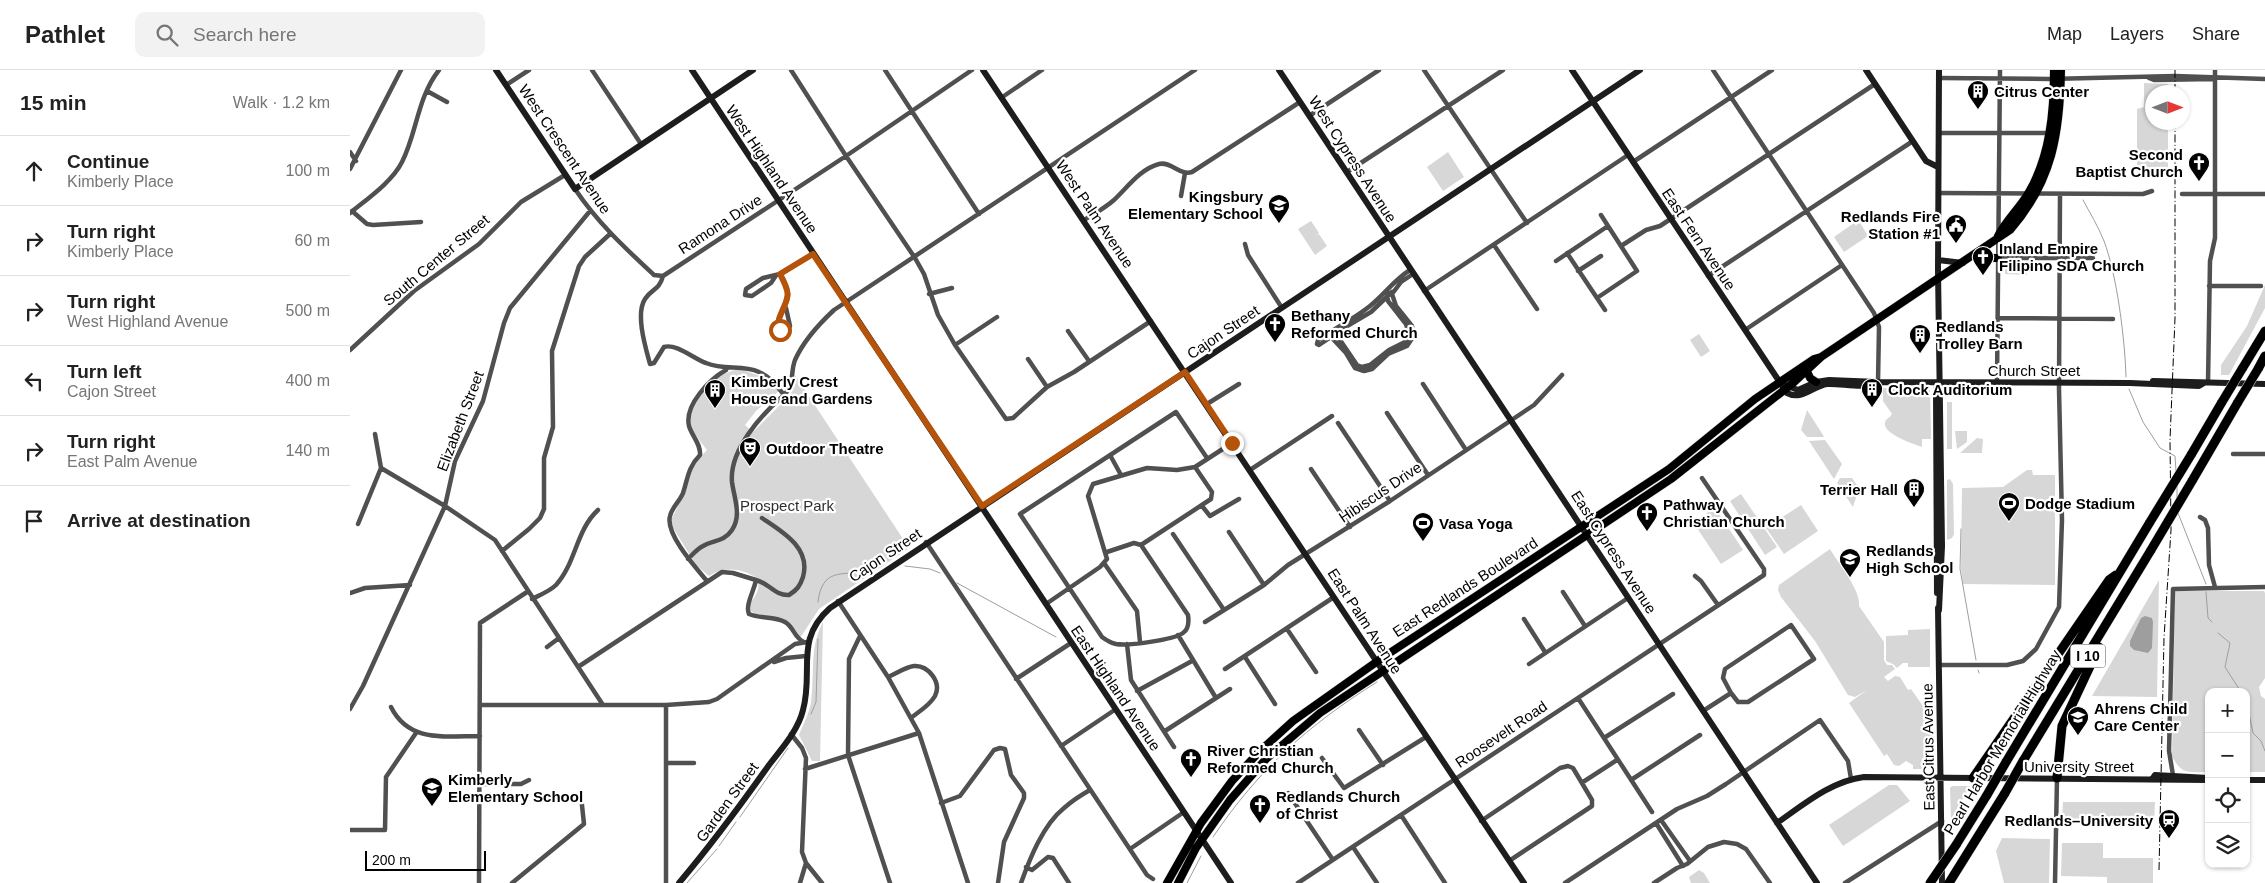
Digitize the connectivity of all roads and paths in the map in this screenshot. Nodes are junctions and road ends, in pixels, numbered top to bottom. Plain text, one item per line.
1 (401, 70) edge
2 (439, 70) edge
3 (496, 70) edge
4 (529, 70) edge
5 (592, 70) edge
6 (692, 70) edge
7 (753, 70) edge
8 (790, 70) edge
9 (885, 70) edge
10 (972, 70) edge
11 (983, 70) edge
12 (1042, 70) edge
13 (1195, 70) edge
14 (1279, 70) edge
15 (1379, 70) edge
16 (1424, 70) edge
17 (1503, 70) edge
18 (1572, 70) edge
19 (1640, 70) edge
20 (1713, 70) edge
21 (1772, 70) edge
22 (1866, 70) edge
23 (1939, 70) edge
24 (2000, 70) edge
25 (2054, 70) edge
26 (2215, 70) edge
27 (2058, 76) edge
28 (1939, 78) junction
29 (2215, 78) junction
30 (2000, 79) junction
31 (2265, 79) edge
32 (1875, 84) junction
33 (506, 85) junction
34 (427, 91) junction
35 (1731, 97) junction
36 (710, 98) junction
37 (1001, 98) junction
38 (447, 102) dead end
39 (1300, 102) junction
40 (1592, 102) junction
41 (1448, 107) junction
42 (913, 111) junction
43 (1309, 116) junction
44 (1999, 132) junction
45 (1939, 133) junction
46 (2054, 133) junction
47 (1913, 141) junction
48 (641, 144) junction
49 (350, 152) edge
50 (1769, 154) junction
51 (1628, 155) junction
52 (846, 156) junction
53 (356, 161) junction
54 (1633, 162) junction
55 (1049, 167) junction
56 (1938, 167) junction
57 (350, 168) edge
58 (1491, 169) junction
59 (1347, 172) junction
60 (1186, 173) junction
61 (565, 175) junction
62 (575, 189) junction
63 (2152, 190) dead end
64 (1938, 193) junction
65 (1998, 193) junction
66 (2032, 194) junction
67 (2060, 194) junction
68 (2182, 194) dead end
69 (2215, 194) junction
70 (2265, 194) edge
71 (1181, 196) dead end
72 (779, 200) junction
73 (590, 211) junction
74 (351, 212) edge
75 (1807, 212) junction
76 (978, 214) junction
77 (1601, 215) dead end
78 (1671, 219) junction
79 (1084, 220) junction
80 (421, 222) dead end
81 (1527, 223) junction
82 (1608, 226) junction
83 (610, 234) junction
84 (1389, 236) junction
85 (1998, 236) junction
86 (1245, 244) dead end
87 (1494, 244) junction
88 (1621, 246) junction
89 (813, 254) junction
90 (1567, 254) junction
91 (1974, 255) junction
92 (1601, 256) dead end
93 (915, 258) junction
94 (1998, 258) junction
95 (2093, 258) dead end
96 (2060, 259) junction
97 (1556, 260) dead end
98 (1938, 260) junction
99 (1963, 263) junction
100 (1842, 265) junction
101 (1578, 271) junction
102 (1412, 272) junction
103 (780, 274) junction
104 (663, 276) junction
105 (1708, 276) junction
106 (775, 277) junction
107 (1938, 280) junction
108 (2209, 286) junction
109 (2261, 286) dead end
110 (952, 288) dead end
111 (1387, 290) junction
112 (1424, 291) junction
113 (1392, 292) junction
114 (929, 294) junction
115 (1387, 298) junction
116 (1597, 298) junction
117 (845, 302) junction
118 (786, 308) junction
119 (1282, 308) junction
120 (1537, 309) dead end
121 (1605, 310) dead end
122 (997, 317) dead end
123 (1998, 318) junction
124 (2059, 319) junction
125 (2113, 319) dead end
126 (1877, 320) junction
127 (1151, 321) junction
128 (1745, 330) junction
129 (2265, 331) edge
130 (1068, 332) dead end
131 (1337, 332) junction
132 (1332, 334) junction
133 (955, 345) junction
134 (350, 350) edge
135 (2265, 356) edge
136 (1821, 357) junction
137 (1028, 359) dead end
138 (1089, 362) junction
139 (728, 369) junction
140 (1807, 371) junction
141 (1185, 372) junction
142 (1562, 375) dead end
143 (1780, 382) junction
144 (1816, 382) junction
145 (1878, 382) junction
146 (1939, 382) junction
147 (1997, 382) junction
148 (2059, 382) junction
149 (2206, 383) junction
150 (1239, 384) dead end
151 (1423, 384) dead end
152 (2265, 384) edge
153 (1047, 386) junction
154 (1786, 388) junction
155 (784, 396) junction
156 (1207, 404) junction
157 (1387, 413) dead end
158 (1332, 416) dead end
159 (1511, 420) junction
160 (1338, 423) dead end
161 (375, 434) dead end
162 (1232, 443) junction
163 (1466, 450) junction
164 (2232, 454) dead end
165 (2265, 454) edge
166 (1110, 455) junction
167 (1207, 458) junction
168 (1195, 467) junction
169 (381, 468) junction
170 (1311, 469) dead end
171 (1250, 470) junction
172 (1121, 475) junction
173 (1428, 475) junction
174 (1702, 478) dead end
175 (1238, 498) dead end
176 (1390, 501) junction
177 (445, 506) junction
178 (982, 506) junction
179 (1202, 506) junction
180 (598, 510) dead end
181 (2200, 517) dead end
182 (762, 518) dead end
183 (358, 524) dead end
184 (1350, 527) junction
185 (1582, 527) junction
186 (1229, 532) dead end
187 (1173, 534) dead end
188 (1587, 535) junction
189 (926, 542) junction
190 (1141, 545) junction
191 (502, 551) junction
192 (1106, 552) junction
193 (1306, 554) junction
194 (688, 559) junction
195 (1104, 563) junction
196 (2122, 570) junction
197 (1695, 576) dead end
198 (756, 580) junction
199 (707, 581) junction
200 (410, 585) junction
201 (1264, 585) junction
202 (2215, 587) junction
203 (2265, 588) edge
204 (1068, 589) junction
205 (527, 592) junction
206 (1563, 592) dead end
207 (350, 593) edge
208 (1334, 597) junction
209 (1628, 598) junction
210 (532, 599) junction
211 (838, 602) junction
212 (1046, 604) junction
213 (1718, 605) junction
214 (1224, 610) junction
215 (1524, 619) dead end
216 (1205, 622) dead end
217 (1585, 626) junction
218 (1288, 629) junction
219 (2102, 634) junction
220 (1178, 635) junction
221 (860, 636) junction
222 (559, 638) junction
223 (808, 642) junction
224 (1140, 642) junction
225 (1072, 643) junction
226 (1127, 644) junction
227 (1659, 644) junction
228 (546, 647) dead end
229 (1545, 652) junction
230 (806, 656) junction
231 (1244, 657) junction
232 (1192, 661) junction
233 (1377, 662) junction
234 (770, 663) junction
235 (1529, 664) dead end
236 (1939, 665) junction
237 (578, 666) junction
238 (1225, 669) dead end
239 (1382, 670) junction
240 (1316, 672) dead end
241 (888, 677) junction
242 (1016, 679) junction
243 (1230, 689) dead end
244 (1137, 691) junction
245 (1731, 693) junction
246 (1673, 694) dead end
247 (1216, 698) junction
248 (1578, 698) junction
249 (1274, 704) dead end
250 (480, 705) junction
251 (602, 705) junction
252 (666, 705) junction
253 (391, 707) dead end
254 (350, 709) edge
255 (1116, 709) junction
256 (1704, 711) junction
257 (912, 717) junction
258 (1359, 730) dead end
259 (1165, 731) junction
260 (416, 732) junction
261 (919, 733) junction
262 (792, 734) junction
263 (1700, 735) dead end
264 (480, 736) junction
265 (1426, 737) junction
266 (1604, 738) junction
267 (1061, 746) junction
268 (1174, 747) dead end
269 (848, 755) junction
270 (1322, 758) dead end
271 (1617, 760) junction
272 (666, 763) junction
273 (694, 764) dead end
274 (1383, 765) junction
275 (805, 769) junction
276 (1743, 772) junction
277 (2173, 775) junction
278 (1940, 778) junction
279 (1973, 778) junction
280 (2057, 778) junction
281 (2153, 778) junction
282 (1851, 779) junction
283 (2205, 779) edge
284 (2205, 779) edge
285 (529, 780) dead end
286 (1631, 780) junction
287 (2250, 780) edge
288 (2265, 780) edge
289 (1455, 781) junction
290 (1583, 782) junction
291 (480, 784) junction
292 (1090, 790) junction
293 (1288, 793) dead end
294 (582, 796) dead end
295 (941, 803) junction
296 (1184, 812) junction
297 (1652, 812) dead end
298 (1401, 815) junction
299 (1481, 821) junction
300 (1942, 821) junction
301 (1658, 822) junction
302 (1777, 823) junction
303 (350, 830) edge
304 (1196, 831) junction
305 (1202, 840) junction
306 (1353, 847) junction
307 (1130, 849) junction
308 (1333, 860) junction
309 (1509, 861) junction
310 (1690, 861) junction
311 (806, 863) junction
312 (1683, 866) junction
313 (1026, 867) junction
314 (1153, 879) dead end
315 (479, 883) edge
316 (512, 883) edge
317 (666, 883) edge
318 (679, 883) edge
319 (800, 883) edge
320 (822, 883) edge
321 (890, 883) edge
322 (968, 883) edge
323 (998, 883) edge
324 (1021, 883) edge
325 (1070, 883) edge
326 (1167, 883) edge
327 (1178, 883) edge
328 (1231, 883) edge
329 (1298, 883) edge
330 (1377, 883) edge
331 (1445, 883) edge
332 (1524, 883) edge
333 (1565, 883) edge
334 (1654, 883) edge
335 (1770, 883) edge
336 (1817, 883) edge
337 (1845, 883) edge
338 (1930, 883) edge
339 (1942, 883) edge
340 (1949, 883) edge
341 (2055, 883) edge

1 - 53 street
2 - 34 street
3 - 33 street, West Crescent Avenue
4 - 33 street
5 - 48 street
6 - 36 street, West Highland Avenue
7 - 36 street
8 - 52 street
9 - 42 street
10 - 42 street, Ramona Drive
11 - 37 street, West Palm Avenue
12 - 37 street
13 - 55 street
14 - 39 street, West Cypress Avenue
15 - 43 street
16 - 41 street
17 - 41 street
18 - 40 street, East Fern Avenue
19 - 40 street, Cajon Street
20 - 35 street
21 - 35 street
22 - 32 street
23 - 28 street, East Citrus Avenue
24 - 30 street
25 - 27 main road, East Redlands Boulevard
26 - 29 street
27 - 29 street
27 - 30 street
27 - 46 main road, East Redlands Boulevard
28 - 30 street
28 - 45 street, East Citrus Avenue
29 - 31 street
29 - 69 street
30 - 44 street
32 - 47 street
32 - 50 street
33 - 61 street, West Crescent Avenue
34 - 38 street
34 - 74 street
35 - 50 street
35 - 54 street
36 - 48 street
36 - 72 street, West Highland Avenue
37 - 55 street, West Palm Avenue
39 - 43 street, West Cypress Avenue
39 - 60 street
40 - 51 street, East Fern Avenue
40 - 58 street, Cajon Street
41 - 58 street
41 - 59 street
42 - 52 street, Ramona Drive
42 - 76 street
43 - 59 street, West Cypress Avenue
44 - 45 street
44 - 46 street
44 - 65 street
45 - 56 street, East Citrus Avenue
46 - 66 main road, East Redlands Boulevard
47 - 56 street
47 - 75 street
48 - 62 street
49 - 53 street
50 - 75 street
50 - 78 street
51 - 54 street, East Fern Avenue
51 - 81 street
52 - 72 street, Ramona Drive
52 - 93 street
53 - 57 street
54 - 78 street, East Fern Avenue
55 - 76 street
55 - 79 street, West Palm Avenue
56 - 64 street, East Citrus Avenue
58 - 81 street
58 - 84 street, Cajon Street
59 - 84 street, West Cypress Avenue
60 - 71 street
60 - 79 street
61 - 62 street, West Crescent Avenue
61 - 134 street, South Center Street
62 - 73 street, West Crescent Avenue
63 - 67 street
64 - 65 street
64 - 98 street, East Citrus Avenue
65 - 66 street
65 - 85 street
66 - 67 street
66 - 85 main road, East Redlands Boulevard
67 - 96 street
68 - 69 street
69 - 70 street
69 - 108 street
72 - 89 street, West Highland Avenue
72 - 104 street, Ramona Drive
73 - 83 street, West Crescent Avenue
73 - 177 street, Elizabeth Street
74 - 80 street
75 - 100 street
75 - 105 street
76 - 93 street
77 - 82 street
78 - 88 street
78 - 105 street, East Fern Avenue
79 - 127 street, West Palm Avenue
81 - 87 street
82 - 88 street
82 - 90 street
83 - 104 street, West Crescent Avenue
83 - 191 street
84 - 102 street, East Cypress Avenue
84 - 119 street, Cajon Street
85 - 91 main road, East Redlands Boulevard
85 - 94 street
86 - 119 street
87 - 112 street
87 - 120 street
88 - 116 street
89 - 103 street
89 - 117 street, West Highland Avenue
90 - 97 street
90 - 101 street
91 - 94 main road
91 - 99 main road, East Redlands Boulevard
92 - 101 street
93 - 114 street
93 - 117 street
94 - 96 street
94 - 123 street
95 - 96 street
96 - 124 street
98 - 99 street
98 - 107 street, East Citrus Avenue
99 - 107 main road, East Redlands Boulevard
100 - 126 street
100 - 128 street
101 - 116 street
102 - 111 street
102 - 112 street, East Cypress Avenue
102 - 113 street
103 - 106 street
103 - 118 street
104 - 139 street, Ramona Drive
105 - 128 street, East Fern Avenue
106 - 106 street
107 - 126 main road, East Redlands Boulevard
107 - 146 street, East Citrus Avenue
108 - 109 street
108 - 149 street
110 - 114 street
111 - 115 street
111 - 132 street
112 - 159 street, East Cypress Avenue
113 - 115 street
113 - 132 street
114 - 133 street
115 - 131 street
115 - 131 street
116 - 121 street
117 - 155 street
117 - 178 street, West Highland Avenue
118 - 118 street
119 - 141 street, Cajon Street
122 - 133 street
123 - 124 street
123 - 147 street
124 - 125 street
124 - 148 street
126 - 136 main road, East Redlands Boulevard
126 - 145 street
127 - 138 street
127 - 141 street, West Palm Avenue
128 - 143 street, East Fern Avenue
129 - 196 highway, Pearl Harbor Memorial Highway / I 10, bridge
130 - 138 street
131 - 132 street
133 - 153 street
135 - 219 highway, Pearl Harbor Memorial Highway / I 10, bridge
136 - 140 main road, East Redlands Boulevard
136 - 143 main road, East Redlands Boulevard
137 - 153 street
138 - 153 street
139 - 155 street
139 - 194 street
140 - 144 main road
140 - 154 main road, East Redlands Boulevard
141 - 156 street, East Palm Avenue
141 - 178 street, Cajon Street
142 - 159 street, Hibiscus Drive
143 - 154 street, East Fern Avenue
143 - 185 main road, East Redlands Boulevard
144 - 145 street
144 - 154 street
145 - 146 street, Church Street
145 - 154 street
146 - 147 street, Church Street
146 - 236 street, East Citrus Avenue
147 - 148 street, Church Street
148 - 149 street, Church Street
148 - 236 street
149 - 152 street, Church Street
150 - 156 street
151 - 163 street
154 - 188 main road, East Redlands Boulevard
155 - 194 street
156 - 162 street, East Palm Avenue
157 - 173 street
158 - 171 street
159 - 163 street, Hibiscus Drive
159 - 185 street, East Cypress Avenue
160 - 176 street
161 - 169 street
162 - 167 street
162 - 171 street, East Palm Avenue
163 - 173 street, Hibiscus Drive
164 - 165 street
166 - 167 street
166 - 172 street
166 - 204 street
167 - 168 street
168 - 172 street
168 - 179 street
169 - 177 street
169 - 183 street
170 - 184 street
171 - 193 street, East Palm Avenue
172 - 192 street
173 - 176 street, Hibiscus Drive
174 - 213 street, Roosevelt Road
175 - 179 street
176 - 184 street, Hibiscus Drive
177 - 191 street
177 - 200 street, Elizabeth Street
178 - 189 street, Cajon Street
178 - 212 street, East Highland Avenue
179 - 190 street
180 - 210 street
181 - 202 street
182 - 198 street
184 - 193 street, Hibiscus Drive
185 - 188 street, East Cypress Avenue
185 - 233 main road, East Redlands Boulevard
186 - 201 street
187 - 214 street
188 - 209 street, East Cypress Avenue
188 - 239 main road, East Redlands Boulevard
189 - 211 street, Cajon Street
189 - 242 street
190 - 192 street
190 - 220 street
191 - 205 street
192 - 195 street
193 - 201 street, Hibiscus Drive
193 - 208 street, East Palm Avenue
194 - 199 street
195 - 204 street
195 - 224 street
196 - 279 highway
196 - 338 highway, Pearl Harbor Memorial Highway / I 10, bridge
197 - 213 street
198 - 199 street
198 - 223 street
199 - 237 street
200 - 207 street
200 - 254 street, Elizabeth Street
201 - 214 street, Hibiscus Drive
202 - 203 street
202 - 277 street
204 - 212 street
204 - 226 street
205 - 210 street
205 - 250 street
206 - 217 street
208 - 218 street
208 - 233 street, East Palm Avenue
209 - 217 street
209 - 227 street, East Cypress Avenue
210 - 222 street
211 - 221 street
211 - 223 street, Cajon Street
212 - 225 street, East Highland Avenue
213 - 227 street, Roosevelt Road
214 - 216 street, Hibiscus Drive
215 - 229 street
217 - 229 street
218 - 231 street
218 - 240 street
219 - 280 highway
219 - 340 highway, Pearl Harbor Memorial Highway / I 10, bridge
220 - 224 street
220 - 232 street
221 - 241 street
221 - 269 street
222 - 228 street
222 - 237 street
223 - 230 street, Cajon Street
223 - 234 street
224 - 226 street
225 - 242 street
225 - 255 street, East Highland Avenue
226 - 244 street
227 - 248 street, Roosevelt Road
227 - 256 street, East Cypress Avenue
229 - 235 street
230 - 234 street
230 - 262 street, Garden Street
231 - 238 street
231 - 249 street
232 - 244 street
232 - 247 street
233 - 239 street, East Palm Avenue
233 - 304 main road, East Redlands Boulevard
234 - 252 street
236 - 278 street, East Citrus Avenue
237 - 251 street
239 - 265 street, East Palm Avenue
239 - 305 main road, East Redlands Boulevard
241 - 257 street
241 - 257 street
242 - 267 street
243 - 247 street
244 - 259 street
245 - 245 street
245 - 256 street
246 - 266 street
247 - 259 street
248 - 266 street
248 - 289 street, Roosevelt Road
250 - 251 street
250 - 264 street
251 - 252 street
252 - 272 street
253 - 260 street
255 - 267 street
255 - 296 street, East Highland Avenue
256 - 276 street, East Cypress Avenue
257 - 261 street
258 - 274 street
259 - 268 street
260 - 264 street
260 - 303 street
261 - 269 street
261 - 295 street
262 - 275 street
262 - 318 street, Garden Street
263 - 286 street
264 - 291 street
265 - 274 street
265 - 289 street, East Palm Avenue
266 - 271 street
267 - 292 street
269 - 275 street
269 - 321 street
270 - 274 street
271 - 286 street
271 - 290 street
272 - 273 street
272 - 317 street
275 - 311 street
276 - 282 street
276 - 301 street
276 - 302 street, East Cypress Avenue
277 - 281 street, University Street
277 - 283 street, University Street
278 - 279 street, University Street
278 - 282 street, University Street
278 - 300 street, East Citrus Avenue
279 - 280 street, University Street
280 - 281 street, University Street
280 - 341 street
281 - 284 street, University Street
282 - 302 street, University Street
285 - 291 street
286 - 297 street
287 - 288 street
289 - 298 street, Roosevelt Road
289 - 299 street, East Palm Avenue
290 - 299 street
290 - 309 street
291 - 315 street
292 - 307 street
292 - 313 street
293 - 308 street
294 - 316 street
295 - 322 street
295 - 323 street
296 - 304 street, East Highland Avenue
296 - 307 street
298 - 306 street, Roosevelt Road
298 - 331 street
299 - 309 street, East Palm Avenue
300 - 337 street
300 - 339 street, East Citrus Avenue
301 - 310 street
301 - 312 street
301 - 333 street
302 - 336 street, East Cypress Avenue
304 - 305 street, East Highland Avenue
304 - 326 main road, East Redlands Boulevard
305 - 327 main road, East Redlands Boulevard
305 - 328 street, East Highland Avenue
306 - 308 street, Roosevelt Road
306 - 330 street
307 - 314 street
308 - 329 street, Roosevelt Road
309 - 332 street, East Palm Avenue
310 - 312 street
310 - 335 street
311 - 319 street
311 - 320 street
312 - 334 street
313 - 324 street
313 - 325 street

